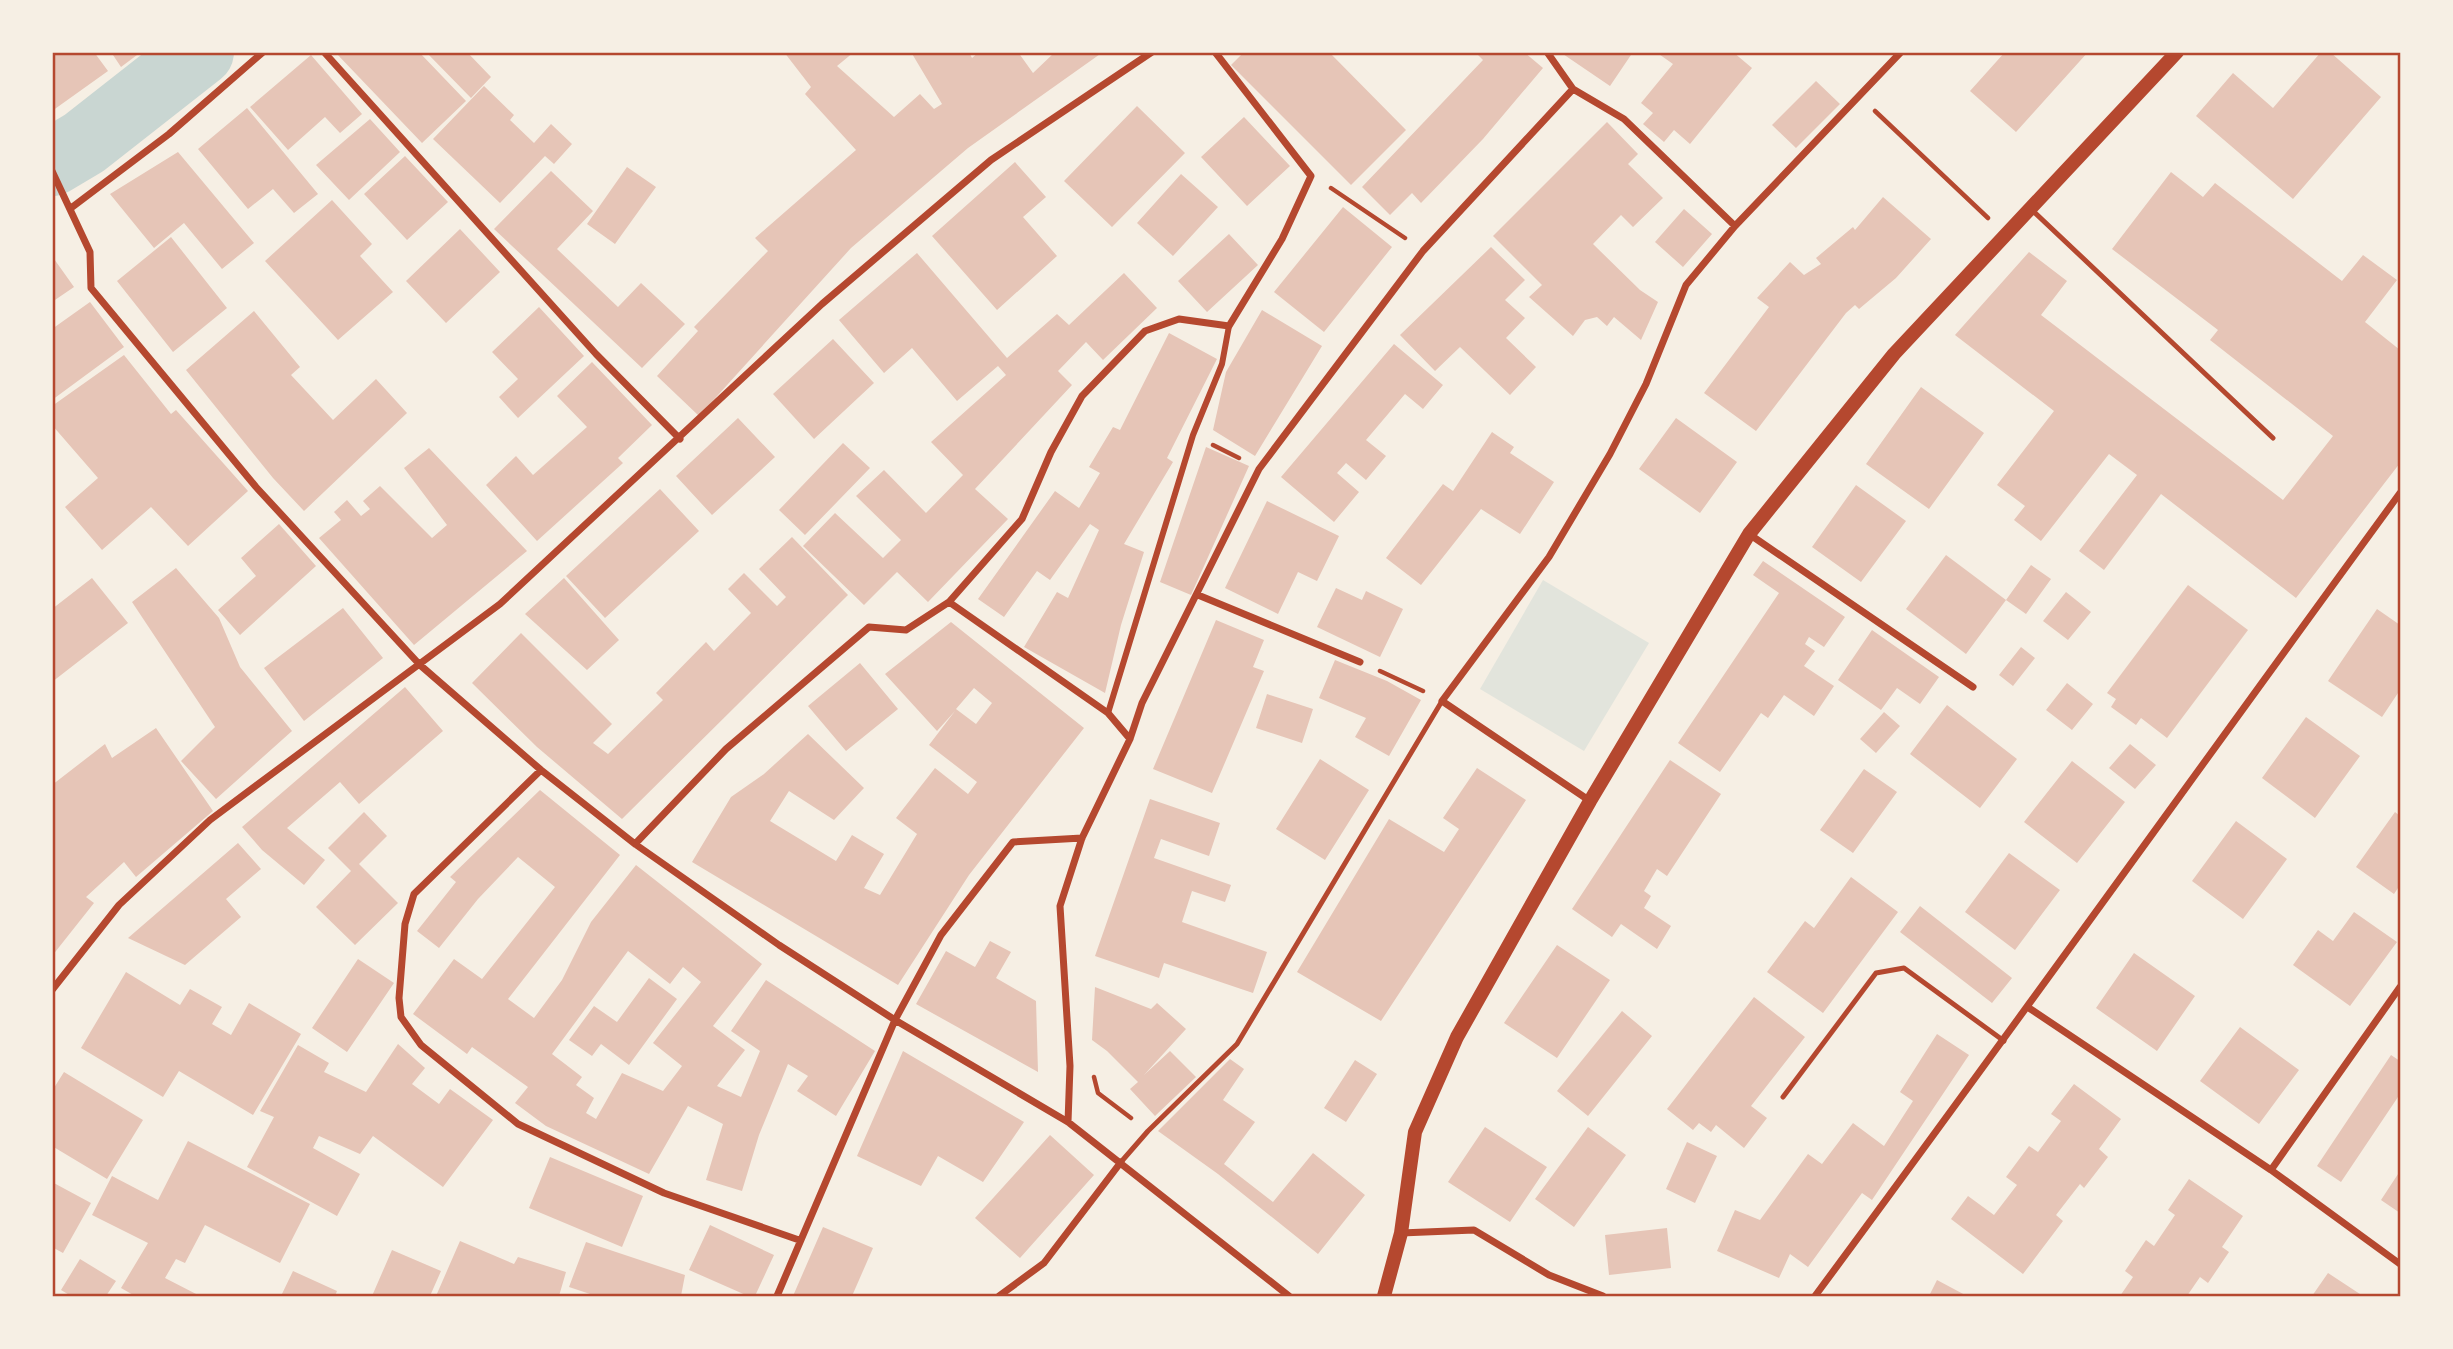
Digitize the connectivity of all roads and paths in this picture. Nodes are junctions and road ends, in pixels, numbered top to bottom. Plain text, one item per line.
1 (263, 52) edge
2 (324, 52) edge
3 (1152, 52) edge
4 (1215, 52) edge
5 (1547, 52) edge
6 (1900, 52) edge
7 (2177, 52) edge
8 (1573, 89) junction
9 (1858, 96) junction
10 (52, 171) edge
11 (1311, 176) junction
12 (71, 208) junction
13 (2031, 209) junction
14 (1735, 226) junction
15 (2007, 235) junction
16 (1423, 251) junction
17 (1229, 326) junction
18 (1193, 435) junction
19 (2273, 438) dead end
20 (680, 439) junction
21 (1259, 469) junction
22 (2400, 493) edge
23 (1749, 534) junction
24 (1198, 595) junction
25 (948, 602) junction
26 (1360, 662) joint
27 (420, 665) junction
28 (1973, 687) dead end
29 (1442, 701) junction
30 (1108, 713) junction
31 (1130, 739) junction
32 (541, 770) junction
33 (1590, 801) junction
34 (1082, 838) junction
35 (635, 844) junction
36 (2400, 987) edge
37 (52, 990) edge
38 (2029, 1008) junction
39 (895, 1020) junction
40 (2004, 1041) junction
41 (1092, 1066) dead end
42 (1783, 1097) dead end
43 (1068, 1122) junction
44 (1147, 1131) junction
45 (1121, 1162) junction
46 (2271, 1170) junction
47 (1401, 1233) junction
48 (799, 1240) junction
49 (2400, 1264) edge
50 (777, 1297) edge
51 (999, 1297) edge
52 (1289, 1297) edge
53 (1384, 1297) edge
54 (1603, 1297) edge
55 (1815, 1297) edge

1 - 12 street
2 - 20 street
3 - 20 street
4 - 11 street
5 - 8 street
6 - 9 street
7 - 13 main road
8 - 14 street
8 - 16 street
9 - 14 street
9 - 15 path
10 - 12 street
11 - 16 path
11 - 17 street
12 - 27 street
13 - 15 main road
13 - 19 lane
14 - 29 street
15 - 23 main road
16 - 21 street
17 - 18 street
17 - 25 street
18 - 21 path
18 - 30 street
20 - 27 street
21 - 24 street
22 - 38 street
23 - 28 street
23 - 33 main road
24 - 26 street
24 - 31 street
25 - 30 street
25 - 35 street
26 - 29 path
27 - 32 street
27 - 37 street
29 - 33 street
29 - 44 lane
30 - 31 street
31 - 34 street
32 - 35 street
32 - 48 street
33 - 47 main road
34 - 39 street
34 - 43 street
35 - 39 street
36 - 46 street
38 - 40 street
38 - 46 street
39 - 43 street
39 - 48 street
40 - 42 lane
40 - 55 street
41 - 44 path
43 - 45 street
44 - 45 lane
45 - 51 street
45 - 52 street
46 - 49 street
47 - 53 main road
47 - 54 street
48 - 50 street

